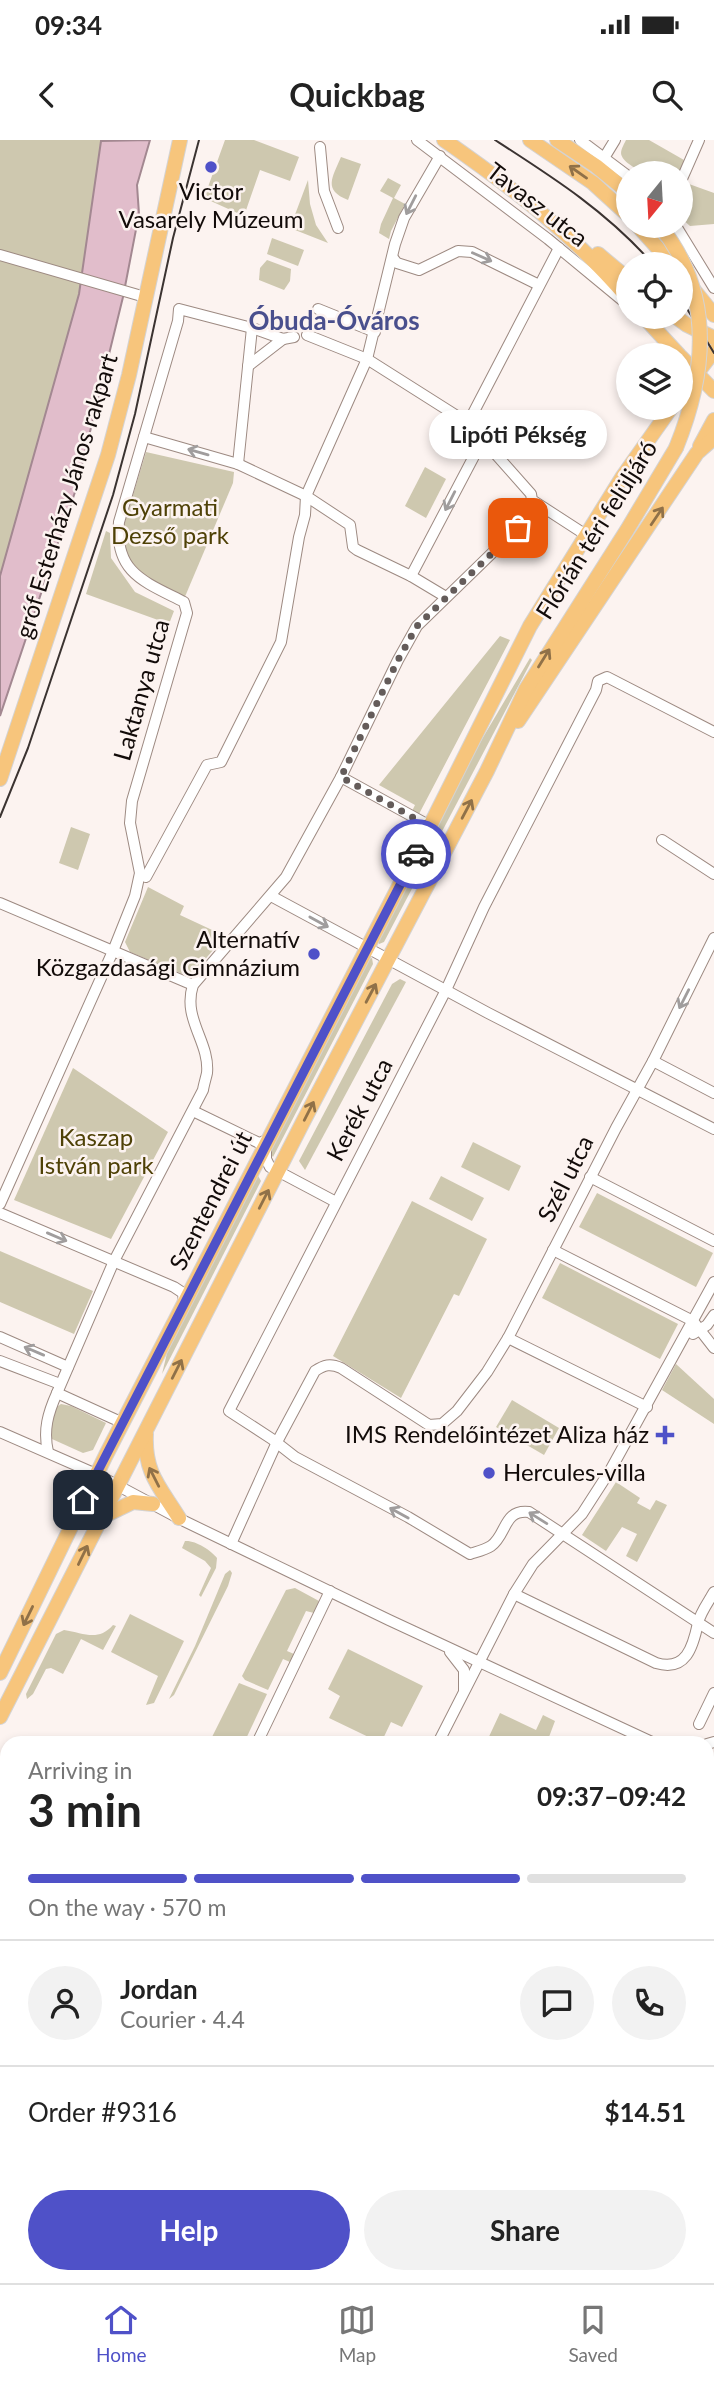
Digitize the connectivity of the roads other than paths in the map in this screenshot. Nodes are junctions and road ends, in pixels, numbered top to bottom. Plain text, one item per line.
1 (180, 140) edge
2 (417, 140) edge
3 (444, 140) edge
4 (530, 140) edge
5 (615, 140) edge
6 (699, 140) edge
7 (566, 142) edge
8 (320, 147) dead end
9 (440, 156) junction
10 (690, 161) edge
11 (600, 162) junction
12 (616, 170) edge
13 (616, 179) edge
14 (616, 204) edge
15 (338, 228) dead end
16 (568, 234) junction
17 (649, 238) edge
18 (668, 238) edge
19 (683, 238) edge
20 (559, 248) junction
21 (661, 252) edge
22 (0, 255) edge
23 (393, 258) junction
24 (616, 269) edge
25 (693, 284) edge
26 (540, 285) junction
27 (616, 285) edge
28 (714, 288) edge
29 (693, 289) edge
30 (714, 293) edge
31 (138, 295) junction
32 (616, 295) edge
33 (318, 309) dead end
34 (714, 315) edge
35 (252, 328) junction
36 (693, 328) edge
37 (655, 329) edge
38 (375, 332) junction
39 (307, 335) dead end
40 (714, 338) edge
41 (668, 343) edge
42 (711, 358) edge
43 (366, 363) junction
44 (248, 366) junction
45 (693, 371) edge
46 (696, 374) junction
47 (693, 378) edge
48 (714, 391) edge
49 (662, 420) edge
50 (714, 420) edge
51 (468, 423) junction
52 (144, 437) junction
53 (714, 438) edge
54 (482, 441) junction
55 (697, 453) junction
56 (238, 464) junction
57 (306, 496) junction
58 (532, 500) junction
59 (578, 531) junction
60 (411, 576) junction
61 (446, 597) junction
62 (714, 732) edge
63 (487, 771) junction
64 (341, 777) junction
65 (0, 779) edge
66 (430, 827) junction
67 (662, 840) dead end
68 (714, 874) edge
69 (146, 877) dead end
70 (271, 896) junction
71 (0, 903) edge
72 (714, 938) edge
73 (367, 948) junction
74 (113, 951) junction
75 (388, 959) junction
76 (193, 985) junction
77 (446, 990) junction
78 (653, 1061) junction
79 (638, 1090) junction
80 (714, 1093) edge
81 (193, 1111) junction
82 (714, 1129) edge
83 (268, 1140) junction
84 (278, 1171) junction
85 (590, 1177) junction
86 (336, 1202) junction
87 (0, 1204) edge
88 (0, 1213) edge
89 (714, 1241) edge
90 (553, 1250) junction
91 (114, 1261) junction
92 (714, 1282) edge
93 (183, 1307) junction
94 (714, 1315) edge
95 (696, 1326) junction
96 (0, 1337) edge
97 (508, 1338) junction
98 (714, 1348) edge
99 (0, 1361) edge
100 (68, 1367) junction
101 (59, 1388) junction
102 (647, 1407) junction
103 (123, 1423) junction
104 (146, 1430) junction
105 (0, 1432) edge
106 (277, 1442) junction
107 (48, 1452) junction
108 (96, 1474) junction
109 (117, 1485) junction
110 (153, 1504) junction
111 (102, 1517) junction
112 (179, 1518) junction
113 (561, 1534) junction
114 (231, 1544) junction
115 (330, 1591) junction
116 (714, 1592) edge
117 (514, 1594) junction
118 (698, 1623) junction
119 (714, 1633) edge
120 (444, 1646) junction
121 (480, 1663) junction
122 (1, 1670) edge
123 (714, 1693) edge
124 (464, 1696) junction
125 (0, 1717) edge
126 (699, 1724) dead end
127 (260, 1736) edge
128 (442, 1736) edge
129 (639, 1736) edge

1 - 31 main road, gróf Esterházy János rakpart
2 - 9 street, Tavasz utca
3 - 16 main road
14 -> 4 main road
5 - 11 street
6 - 10 street
7 - 11 main road
8 - 15 street
9 - 20 street, Tavasz utca
9 -> 23 street
11 - 12 street
11 - 13 main road
16 - 24 main road
16 - 27 main road
17 - 21 main road
63 -> 18 main road, Flórián téri felüljáró, bridge
19 - 28 street
20 - 26 street
20 - 32 street, Tavasz utca
22 - 31 street
23 -> 26 street
23 - 38 street
25 - 30 main road
26 - 51 street
29 - 34 main road
31 - 65 main road, gróf Esterházy János rakpart
33 - 38 street
35 - 44 street
35 - 44 street
35 - 52 street, Laktanya utca
36 - 40 main road
37 - 41 main road
38 - 43 street
39 - 43 street
42 - 46 main road
43 - 51 street
43 - 57 street
44 - 56 street
45 - 46 main road
46 - 47 main road
46 - 48 main road
49 - 59 main road, Szentendrei út
50 - 55 main road
51 - 54 street
56 -> 52 street
52 - 74 street, Laktanya utca
53 - 55 main road
54 - 58 street
54 -> 60 street
63 -> 55 main road
56 - 57 street
57 - 60 street
57 - 69 street
58 - 59 street
58 - 61 street
59 - 66 main road, Szentendrei út
60 - 61 street
61 - 64 street
62 - 77 street, Kerék utca
75 -> 63 main road, Szentendrei út
64 - 66 street
64 - 70 street
66 - 73 main road, Szentendrei út
67 - 68 street
70 -> 73 street
70 - 76 street
71 - 74 street
72 -> 78 street, Szél utca
73 - 75 street
73 - 83 main road, Szentendrei út
74 - 76 street
74 - 87 street, Laktanya utca
75 - 77 street
84 -> 75 main road, Szentendrei út
76 - 81 street
77 - 79 street
77 - 86 street, Kerék utca
78 - 79 street, Szél utca
78 - 80 street
79 - 82 street
79 - 85 street, Szél utca
81 - 83 street
81 - 91 street
83 - 84 street
83 - 93 main road, Szentendrei út
84 - 86 street
104 -> 84 main road, Szentendrei út
85 - 89 street
85 - 90 street, Szél utca
86 - 106 street, Kerék utca
88 -> 91 street
90 - 95 street
90 - 97 street, Szél utca
91 - 93 street
91 - 100 street
92 - 95 street
93 - 103 main road, Szentendrei út
94 - 95 street
95 - 98 street
95 - 102 street
100 -> 96 street
97 - 102 street
97 - 106 street, Szél utca
99 - 101 street
100 - 101 street
101 - 103 street
101 - 107 street
102 - 113 street
103 - 108 main road, Szentendrei út
104 - 109 main road, Szentendrei út
112 -> 104 main road
105 - 107 street
113 -> 106 street
106 - 114 street
107 - 108 street
108 - 109 street
108 -> 122 main road, Szentendrei út
109 - 110 street
109 - 111 main road, Szentendrei út
110 - 111 main road
110 - 112 street
125 -> 111 main road, Szentendrei út
112 - 114 street
113 - 117 street
113 - 118 street
114 - 115 street
115 - 120 street
115 - 127 street
116 - 118 street
117 - 118 street
117 - 121 street
118 - 119 street
120 - 121 street
120 - 124 street
121 - 124 street
121 - 129 street
123 - 126 street
124 - 128 street

